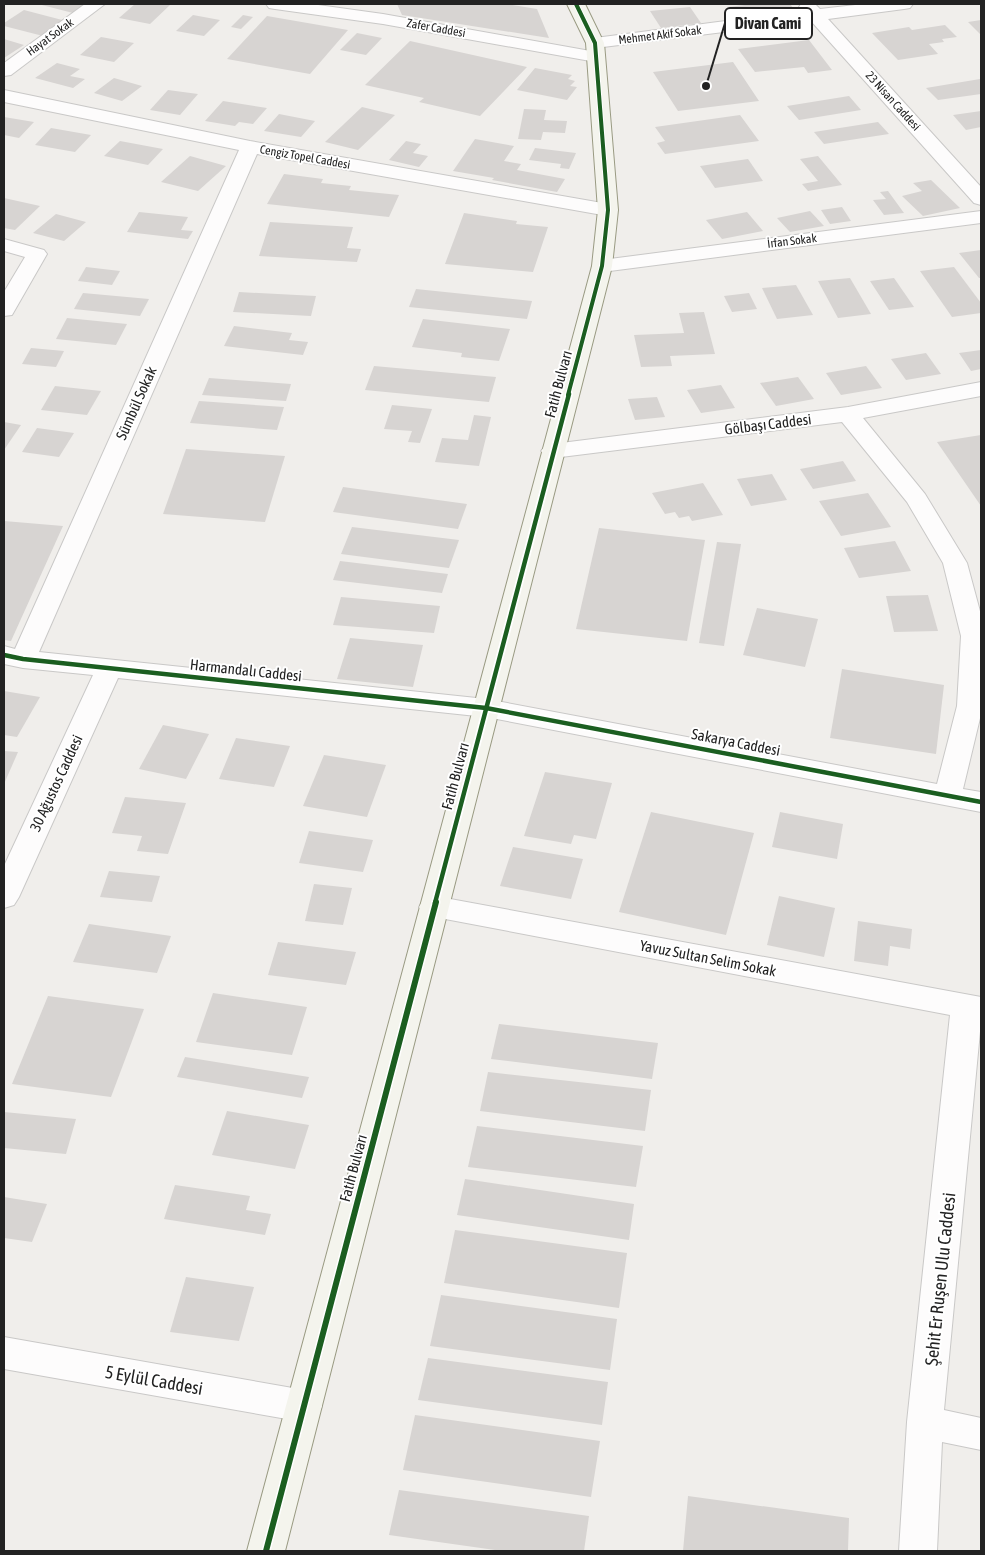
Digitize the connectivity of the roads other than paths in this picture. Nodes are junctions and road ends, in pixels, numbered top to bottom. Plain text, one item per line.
1 (96, 4) edge
2 (275, 4) edge
3 (371, 4) edge
4 (576, 4) edge
5 (904, 4) edge
6 (811, 10) edge
7 (383, 19) junction
8 (596, 50) junction
9 (4, 71) edge
10 (4, 96) edge
11 (250, 148) junction
12 (981, 199) edge
13 (608, 210) junction
14 (981, 217) edge
15 (4, 245) edge
16 (602, 266) junction
17 (4, 310) edge
18 (981, 389) edge
19 (848, 414) junction
20 (553, 451) junction
21 (13, 657) edge
22 (109, 668) junction
23 (486, 708) junction
24 (948, 795) junction
25 (981, 802) edge
26 (4, 897) edge
27 (434, 907) junction
28 (974, 1008) edge
29 (4, 1354) edge
30 (304, 1406) junction
31 (926, 1422) junction
32 (981, 1434) edge
33 (266, 1551) edge
34 (918, 1551) edge

1 - 9 street, Hayat Sokak
2 - 7 street, Zafer Caddesi
3 - 7 street
4 - 8 street, Fatih Bulvarı
5 - 6 street, Mehmet Akif Sokak
6 - 8 street, Mehmet Akif Sokak
6 - 12 street, 23 Nisan Caddesi
7 - 8 street, Zafer Caddesi
8 - 13 street, Fatih Bulvarı
10 - 11 street, Cengiz Topel Caddesi
11 - 13 street, Cengiz Topel Caddesi
11 - 21 street, Sümbül Sokak
13 - 16 street, Fatih Bulvarı
14 - 16 street, İrfan Sokak
15 - 17 street
16 - 20 street, Fatih Bulvarı
18 - 19 street, Gölbaşı Caddesi
19 - 20 street, Gölbaşı Caddesi
19 - 24 street
20 - 23 street, Fatih Bulvarı
21 - 22 street, Harmandalı Caddesi
22 - 23 street, Harmandalı Caddesi
22 - 26 street, 30 Ağustos Caddesi
23 - 24 street, Sakarya Caddesi
23 - 27 street, Fatih Bulvarı
24 - 25 street, Sakarya Caddesi
27 - 28 street, Yavuz Sultan Selim Sokak
27 - 30 street, Fatih Bulvarı
28 - 31 street, Şehit Er Ruşen Ulu Caddesi
29 - 30 street, 5 Eylül Caddesi
30 - 33 street, Fatih Bulvarı
31 - 32 street
31 - 34 street, Şehit Er Ruşen Ulu Caddesi

